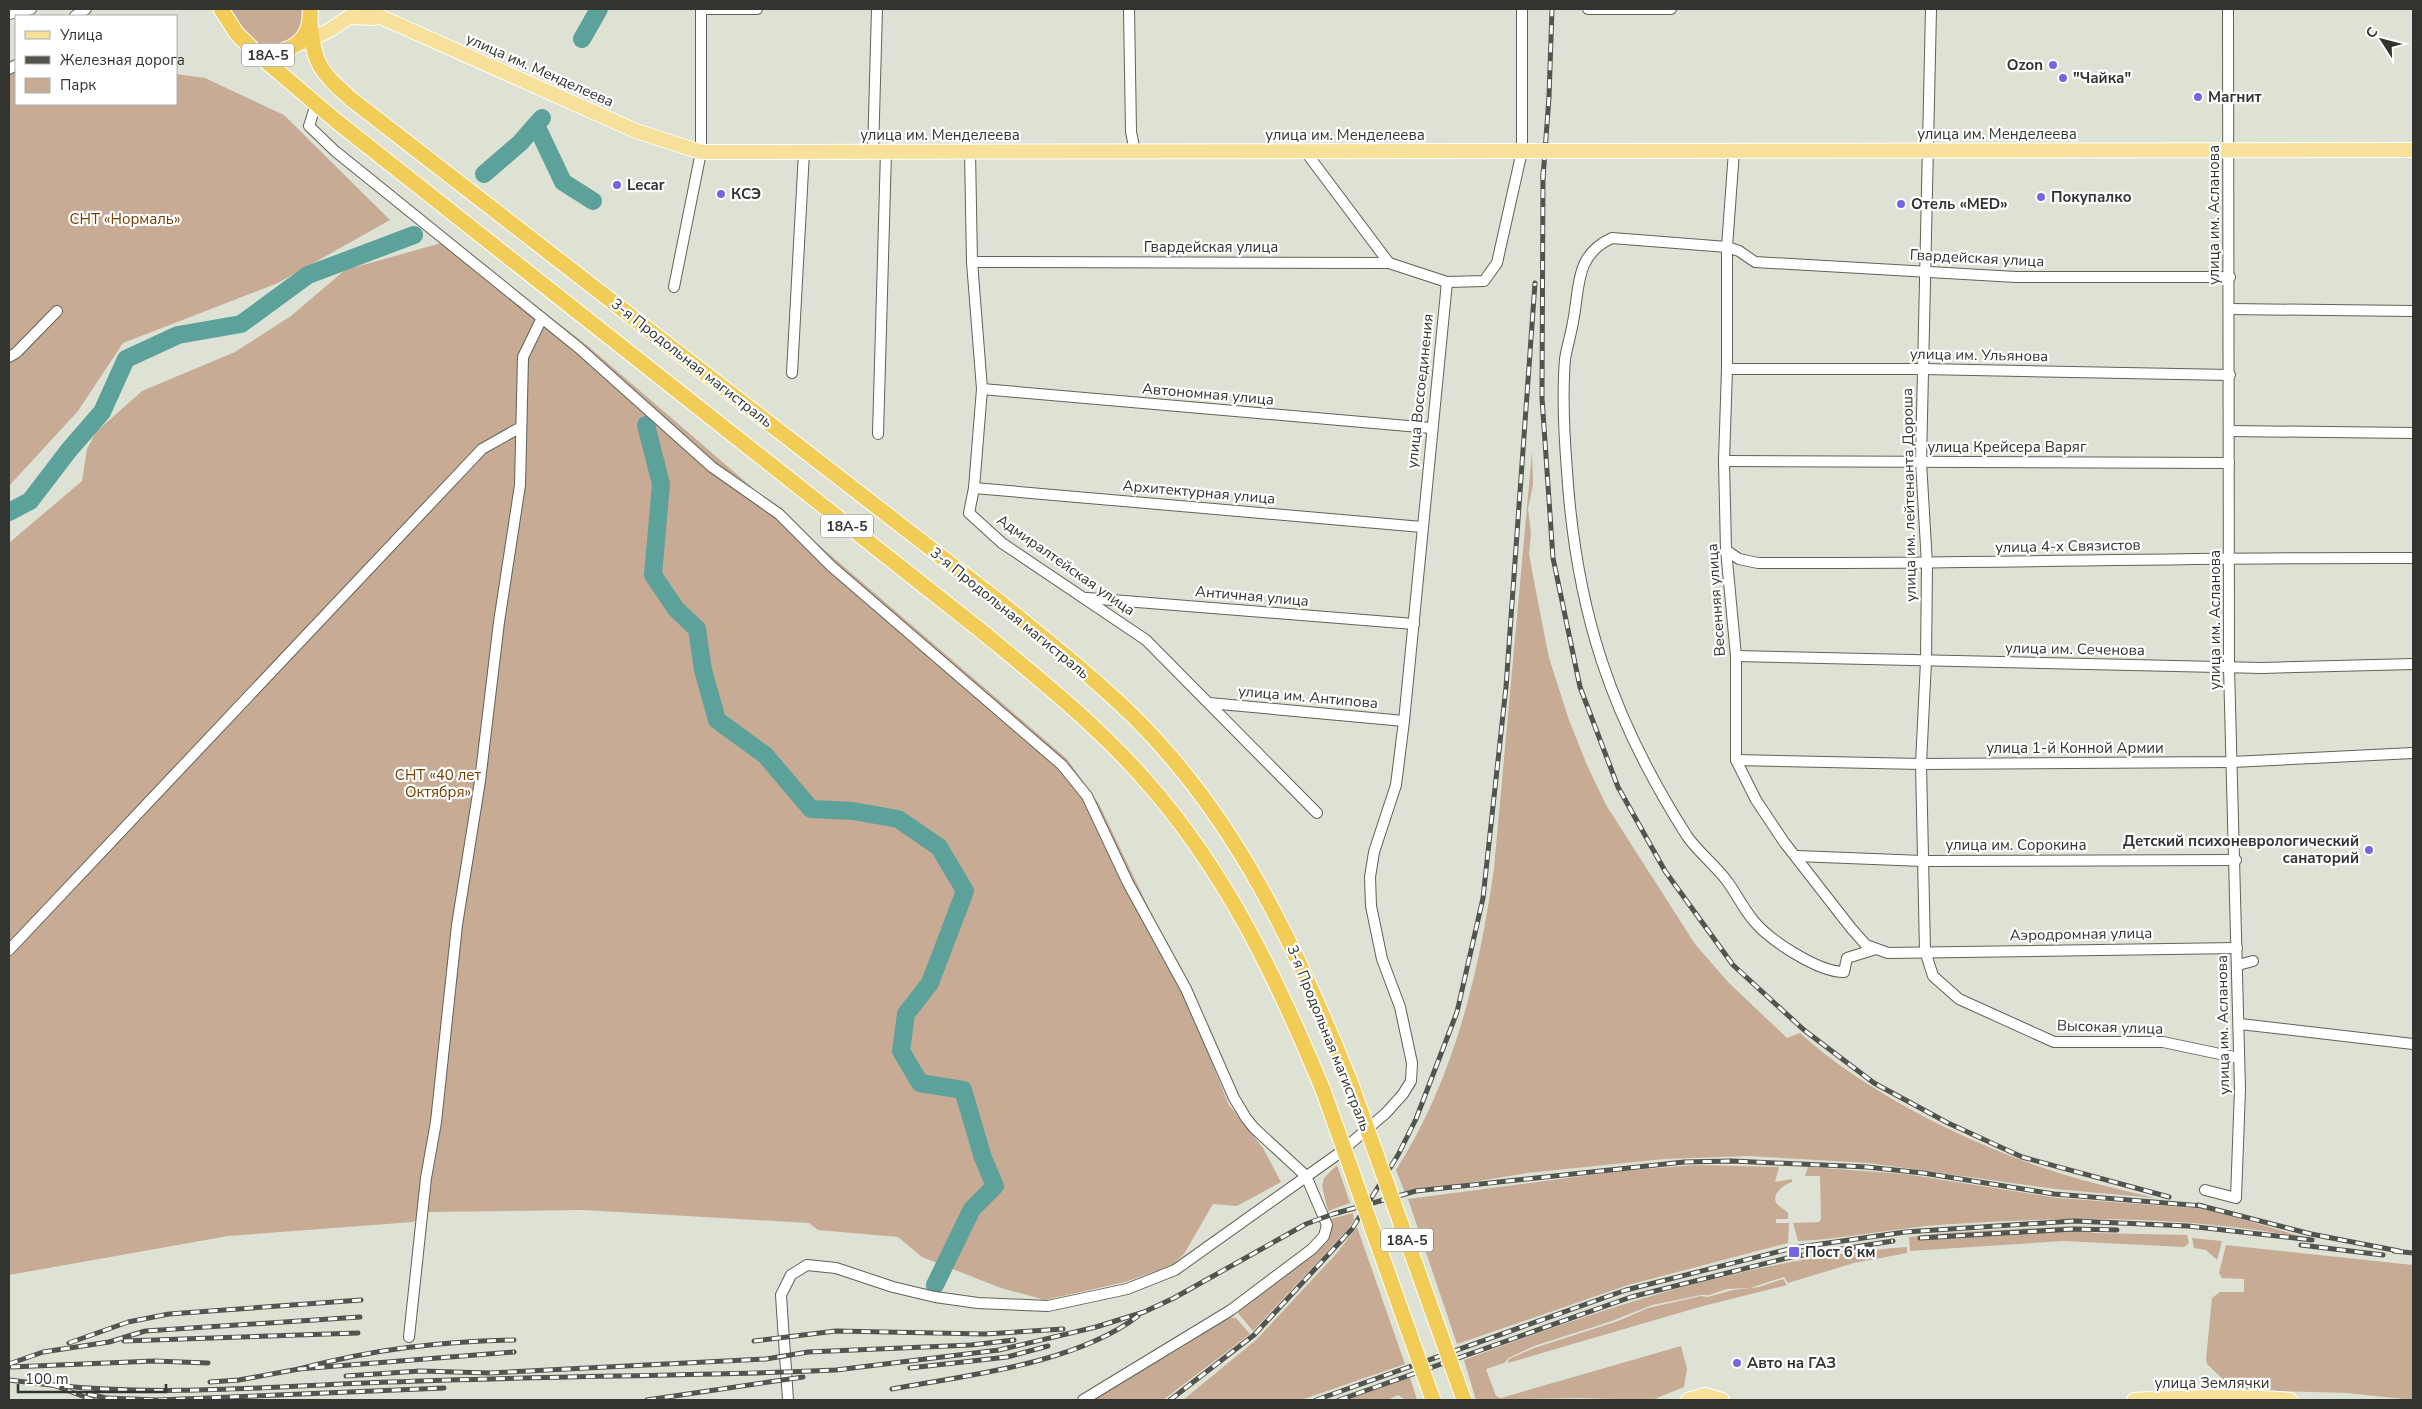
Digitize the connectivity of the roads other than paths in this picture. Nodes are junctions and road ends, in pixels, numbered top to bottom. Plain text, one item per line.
1 (31, 9) edge
2 (318, 9) edge
3 (363, 9) edge
4 (701, 9) edge
5 (757, 9) edge
6 (877, 9) edge
7 (1128, 9) edge
8 (1522, 9) edge
9 (1671, 9) edge
10 (1931, 9) edge
11 (2228, 9) edge
12 (220, 10) edge
13 (1588, 10) edge
14 (9, 14) edge
15 (310, 16) edge
16 (384, 19) junction
17 (312, 39) junction
18 (294, 47) junction
19 (260, 56) junction
20 (316, 104) junction
21 (1930, 150) junction
22 (2413, 150) edge
23 (1135, 151) junction
24 (1305, 151) junction
25 (1522, 151) junction
26 (1734, 151) junction
27 (2229, 151) junction
28 (701, 152) junction
29 (804, 152) junction
30 (879, 152) junction
31 (970, 152) junction
32 (1727, 247) junction
33 (972, 262) junction
34 (1389, 263) junction
35 (1926, 270) junction
36 (2230, 277) junction
37 (1447, 282) junction
38 (674, 287) dead end
39 (2230, 309) junction
40 (57, 311) dead end
41 (2413, 311) edge
42 (542, 318) junction
43 (9, 357) edge
44 (1727, 369) junction
45 (1923, 369) junction
46 (792, 373) dead end
47 (2230, 375) junction
48 (982, 389) junction
49 (521, 427) junction
50 (1431, 428) junction
51 (2230, 431) junction
52 (2413, 433) edge
53 (878, 434) dead end
54 (1724, 461) junction
55 (1921, 462) junction
56 (2230, 463) junction
57 (974, 488) junction
58 (1422, 527) junction
59 (1726, 550) junction
60 (2229, 557) junction
61 (2413, 558) edge
62 (1927, 564) junction
63 (1086, 598) junction
64 (1414, 624) junction
65 (1736, 656) junction
66 (1926, 661) junction
67 (2413, 664) edge
68 (2229, 667) junction
69 (1209, 703) junction
70 (1404, 721) junction
71 (2413, 752) edge
72 (1736, 760) junction
73 (2232, 762) junction
74 (1921, 764) junction
75 (1317, 813) dead end
76 (1797, 856) junction
77 (2236, 860) junction
78 (1923, 861) junction
79 (2238, 948) junction
80 (1876, 949) junction
81 (9, 950) edge
82 (1925, 951) junction
83 (2253, 961) dead end
84 (2238, 966) junction
85 (2240, 1024) junction
86 (2413, 1044) edge
87 (2239, 1058) junction
88 (1306, 1176) junction
89 (2204, 1190) dead end
90 (409, 1337) dead end
91 (788, 1400) edge
92 (1083, 1400) edge
93 (1433, 1400) edge
94 (1464, 1400) edge
95 (1688, 1400) edge
96 (1722, 1400) edge
97 (2134, 1400) edge
98 (2290, 1400) edge

1 - 14 street
2 - 15 street
3 - 16 main road, улица им. Менделеева
4 - 5 street
4 - 28 street
6 - 30 street
7 - 23 street
8 - 25 street
9 - 13 street
10 - 21 street, улица им. лейтенанта Дороша
11 - 27 street, улица им. Асланова
12 - 19 highway, 3-я Продольная магистраль / 18А-5
15 - 17 highway, 3-я Продольная магистраль / 18А-5
15 - 18 highway, 18А-5
16 - 17 main road
16 - 28 main road, улица им. Менделеева
17 - 18 main road
17 - 94 highway, 3-я Продольная магистраль / 18А-5, bridge
18 - 19 highway, 18А-5
19 - 20 highway, 3-я Продольная магистраль / 18А-5
20 - 42 street
20 - 93 highway, 3-я Продольная магистраль / 18А-5, bridge
21 - 26 main road, улица им. Менделеева
21 - 27 main road, улица им. Менделеева
21 - 35 street, улица им. лейтенанта Дороша
22 - 27 main road, улица им. Менделеева
23 - 24 main road, улица им. Менделеева
23 - 31 main road, улица им. Менделеева
24 - 25 main road, улица им. Менделеева
24 - 34 street
25 - 26 main road, улица им. Менделеева, bridge
25 - 37 street
26 - 32 street, Весенняя улица
27 - 36 street, улица им. Асланова
28 - 29 main road, улица им. Менделеева
28 - 38 street
29 - 30 main road, улица им. Менделеева
29 - 46 street
30 - 31 main road, улица им. Менделеева
30 - 53 street
31 - 33 street, Адмиралтейская улица
32 - 35 street, Гвардейская улица
32 - 44 street, Весенняя улица
32 - 80 street
33 - 34 street, Гвардейская улица
33 - 48 street, Адмиралтейская улица
34 - 37 street, Гвардейская улица
35 - 36 street, Гвардейская улица
35 - 45 street, улица им. лейтенанта Дороша
36 - 39 street, улица им. Асланова
37 - 50 street, улица Воссоединения
39 - 41 street
39 - 47 street, улица им. Асланова
40 - 43 street
42 - 49 street
42 - 88 street
44 - 45 street, улица им. Ульянова
44 - 54 street, Весенняя улица
45 - 47 street, улица им. Ульянова
45 - 55 street, улица им. лейтенанта Дороша
47 - 51 street, улица им. Асланова
48 - 50 street, Автономная улица
48 - 57 street, Адмиралтейская улица
49 - 81 street
49 - 90 street
50 - 58 street, улица Воссоединения
51 - 52 street
51 - 56 street, улица им. Асланова
54 - 55 street, улица Крейсера Варяг
54 - 59 street, Весенняя улица
55 - 56 street, улица Крейсера Варяг
55 - 62 street, улица им. лейтенанта Дороша
56 - 60 street, улица им. Асланова
57 - 58 street, Архитектурная улица
57 - 63 street, Адмиралтейская улица
58 - 64 street, улица Воссоединения
59 - 62 street, улица 4-х Связистов
59 - 65 street, Весенняя улица
60 - 61 street, улица 4-х Связистов
60 - 62 street, улица 4-х Связистов
60 - 68 street, улица им. Асланова
62 - 66 street, улица им. лейтенанта Дороша
63 - 64 street, Античная улица
63 - 69 street, Адмиралтейская улица
64 - 70 street, улица Воссоединения
65 - 66 street, улица им. Сеченова
65 - 72 street, Весенняя улица
66 - 68 street, улица им. Сеченова
66 - 74 street, улица им. лейтенанта Дороша
67 - 68 street, улица им. Сеченова
68 - 73 street, улица им. Асланова
69 - 70 street, улица им. Антипова
69 - 75 street, Адмиралтейская улица
70 - 88 street, улица Воссоединения
71 - 73 street, улица 1-й Конной Армии
72 - 74 street, улица 1-й Конной Армии
72 - 76 street, Весенняя улица
73 - 74 street, улица 1-й Конной Армии
73 - 77 street, улица им. Асланова
74 - 78 street, улица им. лейтенанта Дороша
76 - 78 street, улица им. Сорокина
76 - 80 street, Весенняя улица
77 - 78 street, улица им. Сорокина
77 - 79 street, улица им. Асланова
78 - 82 street, улица им. лейтенанта Дороша
79 - 82 street, Аэродромная улица
79 - 84 street, улица им. Асланова
80 - 82 street, Весенняя улица
82 - 87 street, Высокая улица
83 - 84 street
84 - 85 street, улица им. Асланова
85 - 86 street
85 - 87 street, улица им. Асланова
87 - 89 street, улица им. Асланова
88 - 91 street, улица Воссоединения
88 - 92 street
95 - 96 main road
97 - 98 main road, улица Землячки

